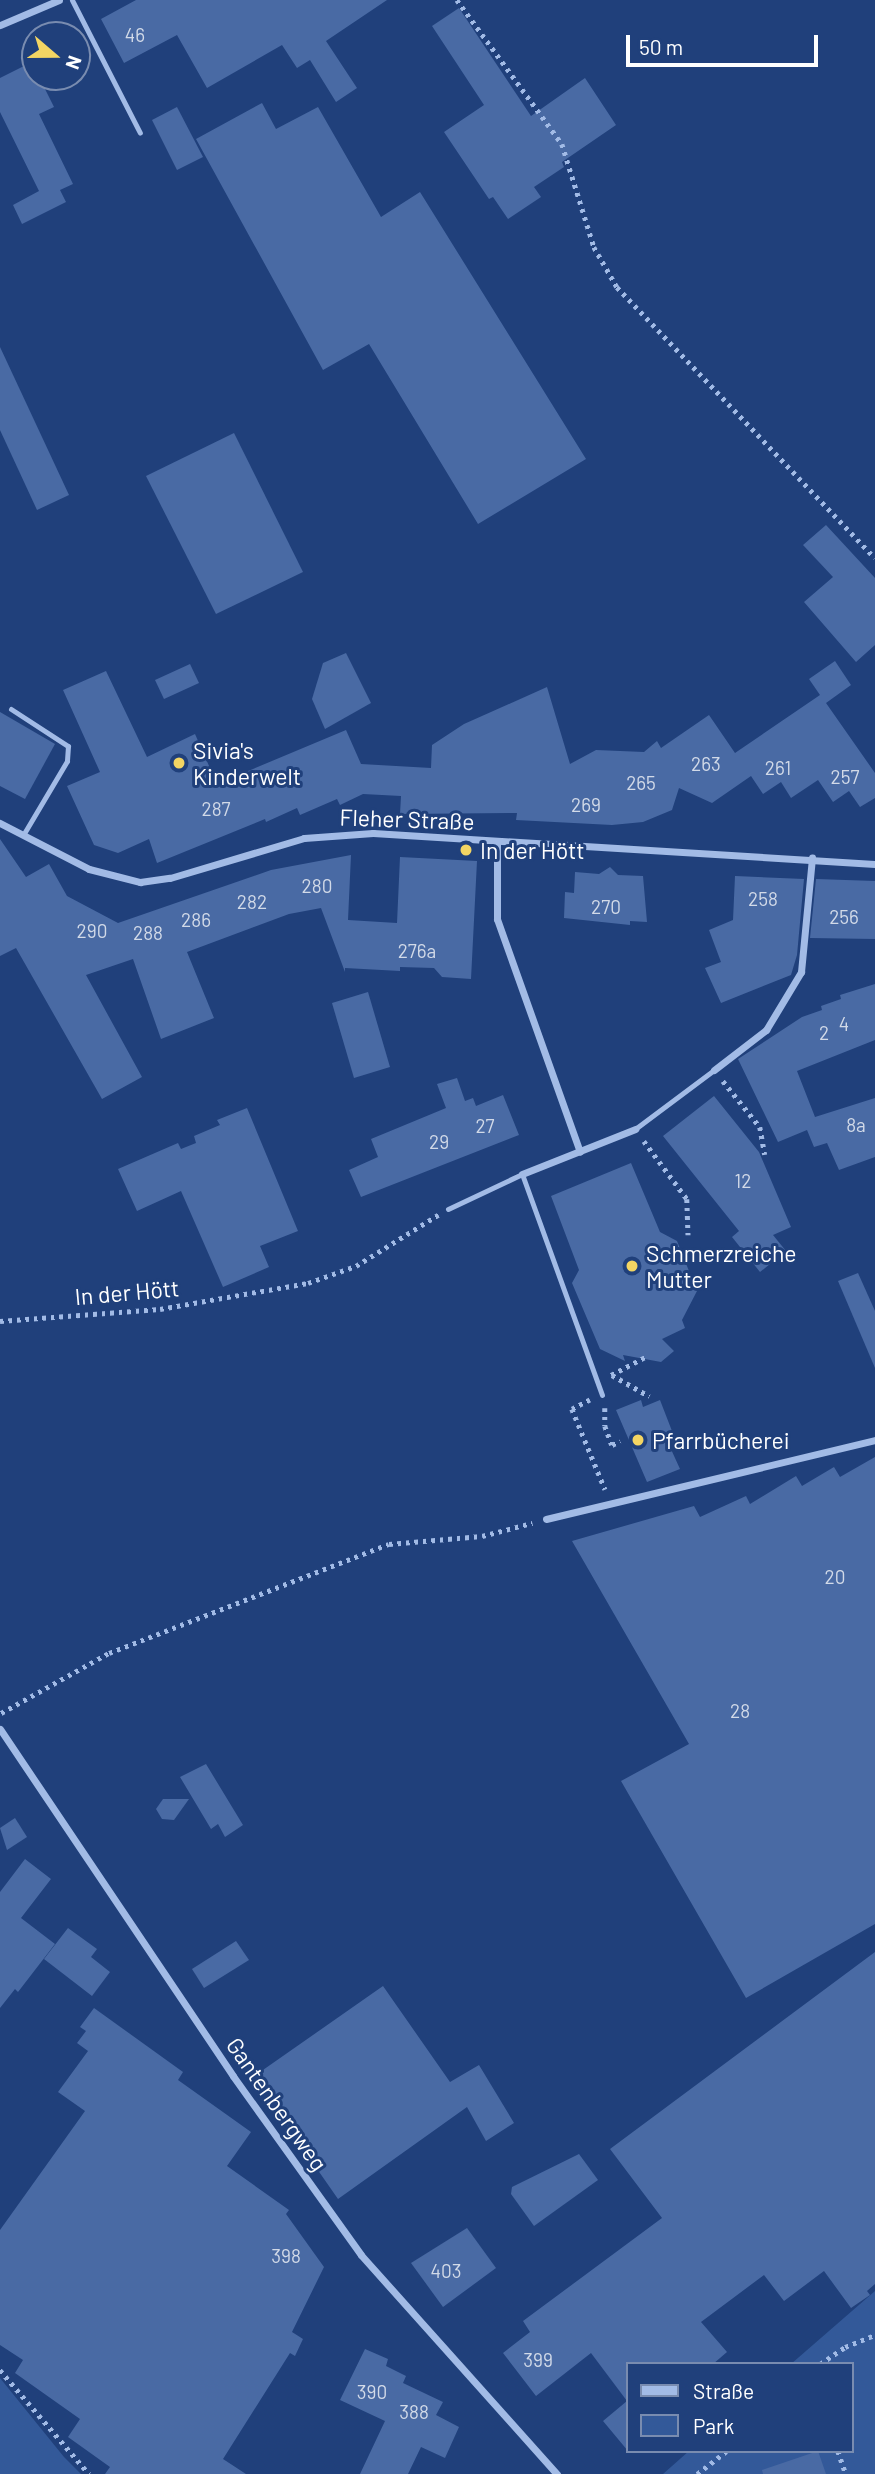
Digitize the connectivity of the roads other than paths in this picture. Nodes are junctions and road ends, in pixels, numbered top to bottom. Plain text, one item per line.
1 (59, 0) edge
2 (72, 0) edge
3 (0, 25) edge
4 (140, 134) dead end
5 (11, 709) dead end
6 (0, 822) edge
7 (23, 835) junction
8 (497, 841) junction
9 (812, 858) junction
10 (875, 864) edge
11 (714, 1070) joint
12 (635, 1129) joint
13 (580, 1152) junction
14 (522, 1174) junction
15 (447, 1209) road end
16 (602, 1395) road end
17 (875, 1440) edge
18 (546, 1519) road end
19 (0, 1729) edge
20 (557, 2474) edge

1 - 3 street
2 - 4 lane
5 - 7 lane
6 - 7 street, Fleher Straße
7 - 8 street, Fleher Straße
8 - 9 street, Fleher Straße
8 - 13 street
9 - 10 street, Fleher Straße
9 - 11 street
11 - 12 lane
12 - 13 street
13 - 14 street
14 - 15 lane
14 - 16 lane
17 - 18 street
19 - 20 street, Gantenbergweg

